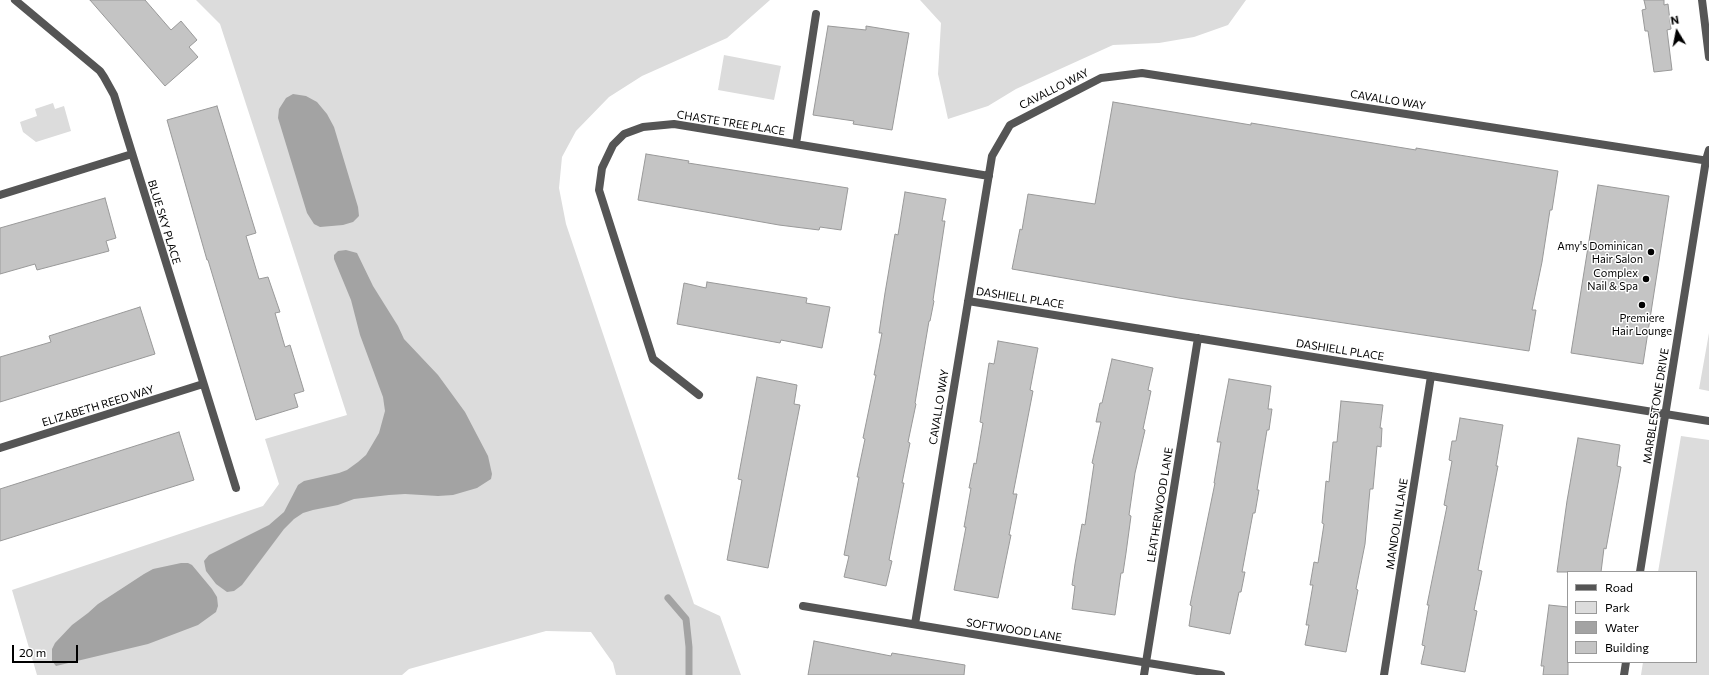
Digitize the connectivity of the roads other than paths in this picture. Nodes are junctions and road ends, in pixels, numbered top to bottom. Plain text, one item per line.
1 (15, 0) edge
2 (1702, 0) edge
3 (816, 14) dead end
4 (1709, 57) edge
5 (796, 144) junction
6 (1709, 150) edge
7 (132, 154) junction
8 (1707, 160) edge
9 (989, 176) junction
10 (0, 195) edge
11 (968, 301) junction
12 (1198, 338) junction
13 (1431, 376) junction
14 (203, 384) junction
15 (698, 395) dead end
16 (1666, 414) junction
17 (1709, 421) edge
18 (0, 448) edge
19 (236, 488) dead end
20 (1640, 571) edge
21 (803, 606) dead end
22 (915, 624) junction
23 (1146, 662) junction
24 (1626, 663) edge
25 (1144, 675) edge
26 (1221, 675) edge
27 (1384, 675) edge
28 (1624, 675) edge

1 - 7 street, BLUE SKY PLACE
2 - 4 street
3 - 5 street
5 - 9 street, CHASTE TREE PLACE
5 - 15 street, CHASTE TREE PLACE
6 - 8 street, MARBLESTONE DRIVE
7 - 10 street
7 - 14 street, BLUE SKY PLACE
8 - 9 street, CAVALLO WAY
8 - 16 street, MARBLESTONE DRIVE
9 - 11 street, CAVALLO WAY
11 - 12 street, DASHIELL PLACE
11 - 22 street, CAVALLO WAY
12 - 13 street, DASHIELL PLACE
12 - 23 street, LEATHERWOOD LANE
13 - 16 street, DASHIELL PLACE
13 - 27 street, MANDOLIN LANE
14 - 18 street, ELIZABETH REED WAY
14 - 19 street, BLUE SKY PLACE
16 - 17 street, DASHIELL PLACE
16 - 20 street, MARBLESTONE DRIVE
21 - 22 street, SOFTWOOD LANE
22 - 23 street, SOFTWOOD LANE
23 - 25 street, LEATHERWOOD LANE
23 - 26 street, SOFTWOOD LANE
24 - 28 street

